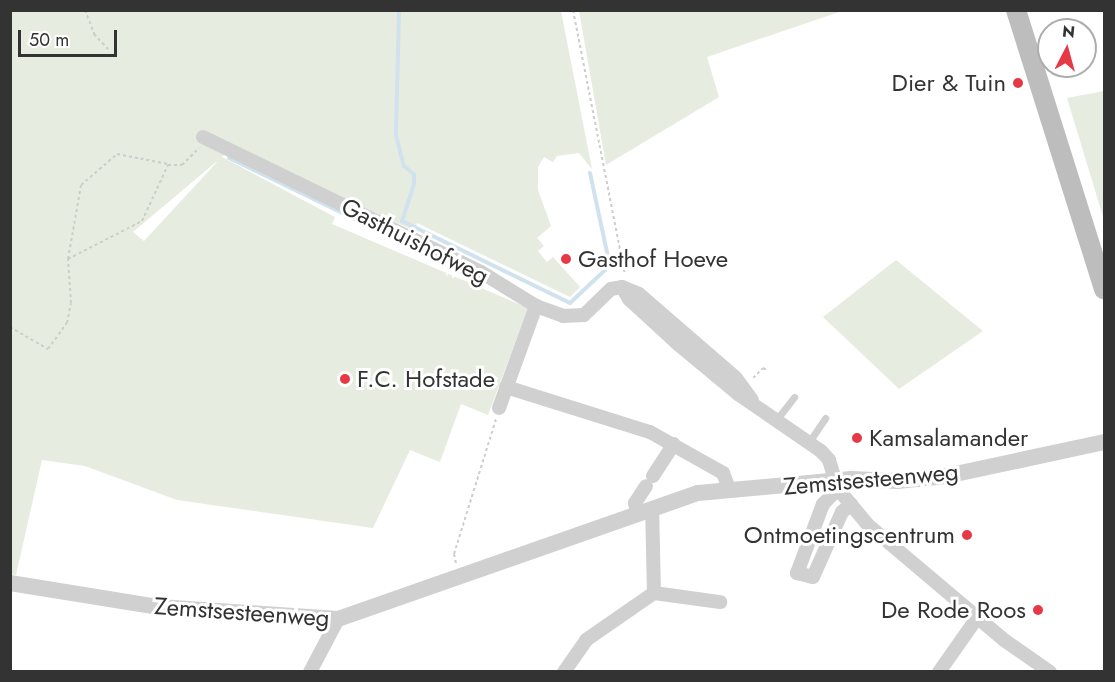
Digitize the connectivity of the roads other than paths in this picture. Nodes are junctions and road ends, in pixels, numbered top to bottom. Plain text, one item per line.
1 (1016, 10) edge
2 (203, 137) road end
3 (1104, 289) edge
4 (536, 306) junction
5 (717, 369) junction
6 (506, 387) junction
7 (794, 397) dead end
8 (752, 400) junction
9 (499, 408) road end
10 (825, 418) dead end
11 (777, 419) junction
12 (809, 442) junction
13 (1104, 442) edge
14 (674, 444) junction
15 (836, 485) junction
16 (729, 489) junction
17 (851, 504) junction
18 (645, 510) junction
19 (10, 583) edge
20 (654, 593) junction
21 (720, 602) dead end
22 (978, 618) junction
23 (338, 620) junction
24 (310, 672) edge
25 (564, 672) edge
26 (939, 672) edge
27 (1050, 672) edge

1 - 3 main road
2 - 4 street, Gasthuishofweg
4 - 5 street, Gasthuishofweg
4 - 6 street
5 - 8 street
5 - 8 street
6 - 9 street
6 - 14 street
7 - 11 lane
8 - 11 street
10 - 12 lane
11 - 12 street
12 - 15 street
13 - 15 street, Zemstsesteenweg
14 - 16 street
14 - 18 street
15 - 16 street, Zemstsesteenweg
15 - 17 street
15 - 17 street
16 - 18 street, Zemstsesteenweg
17 - 22 street
18 - 20 street
18 - 23 street, Zemstsesteenweg
19 - 23 street, Zemstsesteenweg
20 - 21 street
20 - 25 street
22 - 26 street
22 - 27 street
23 - 24 street

